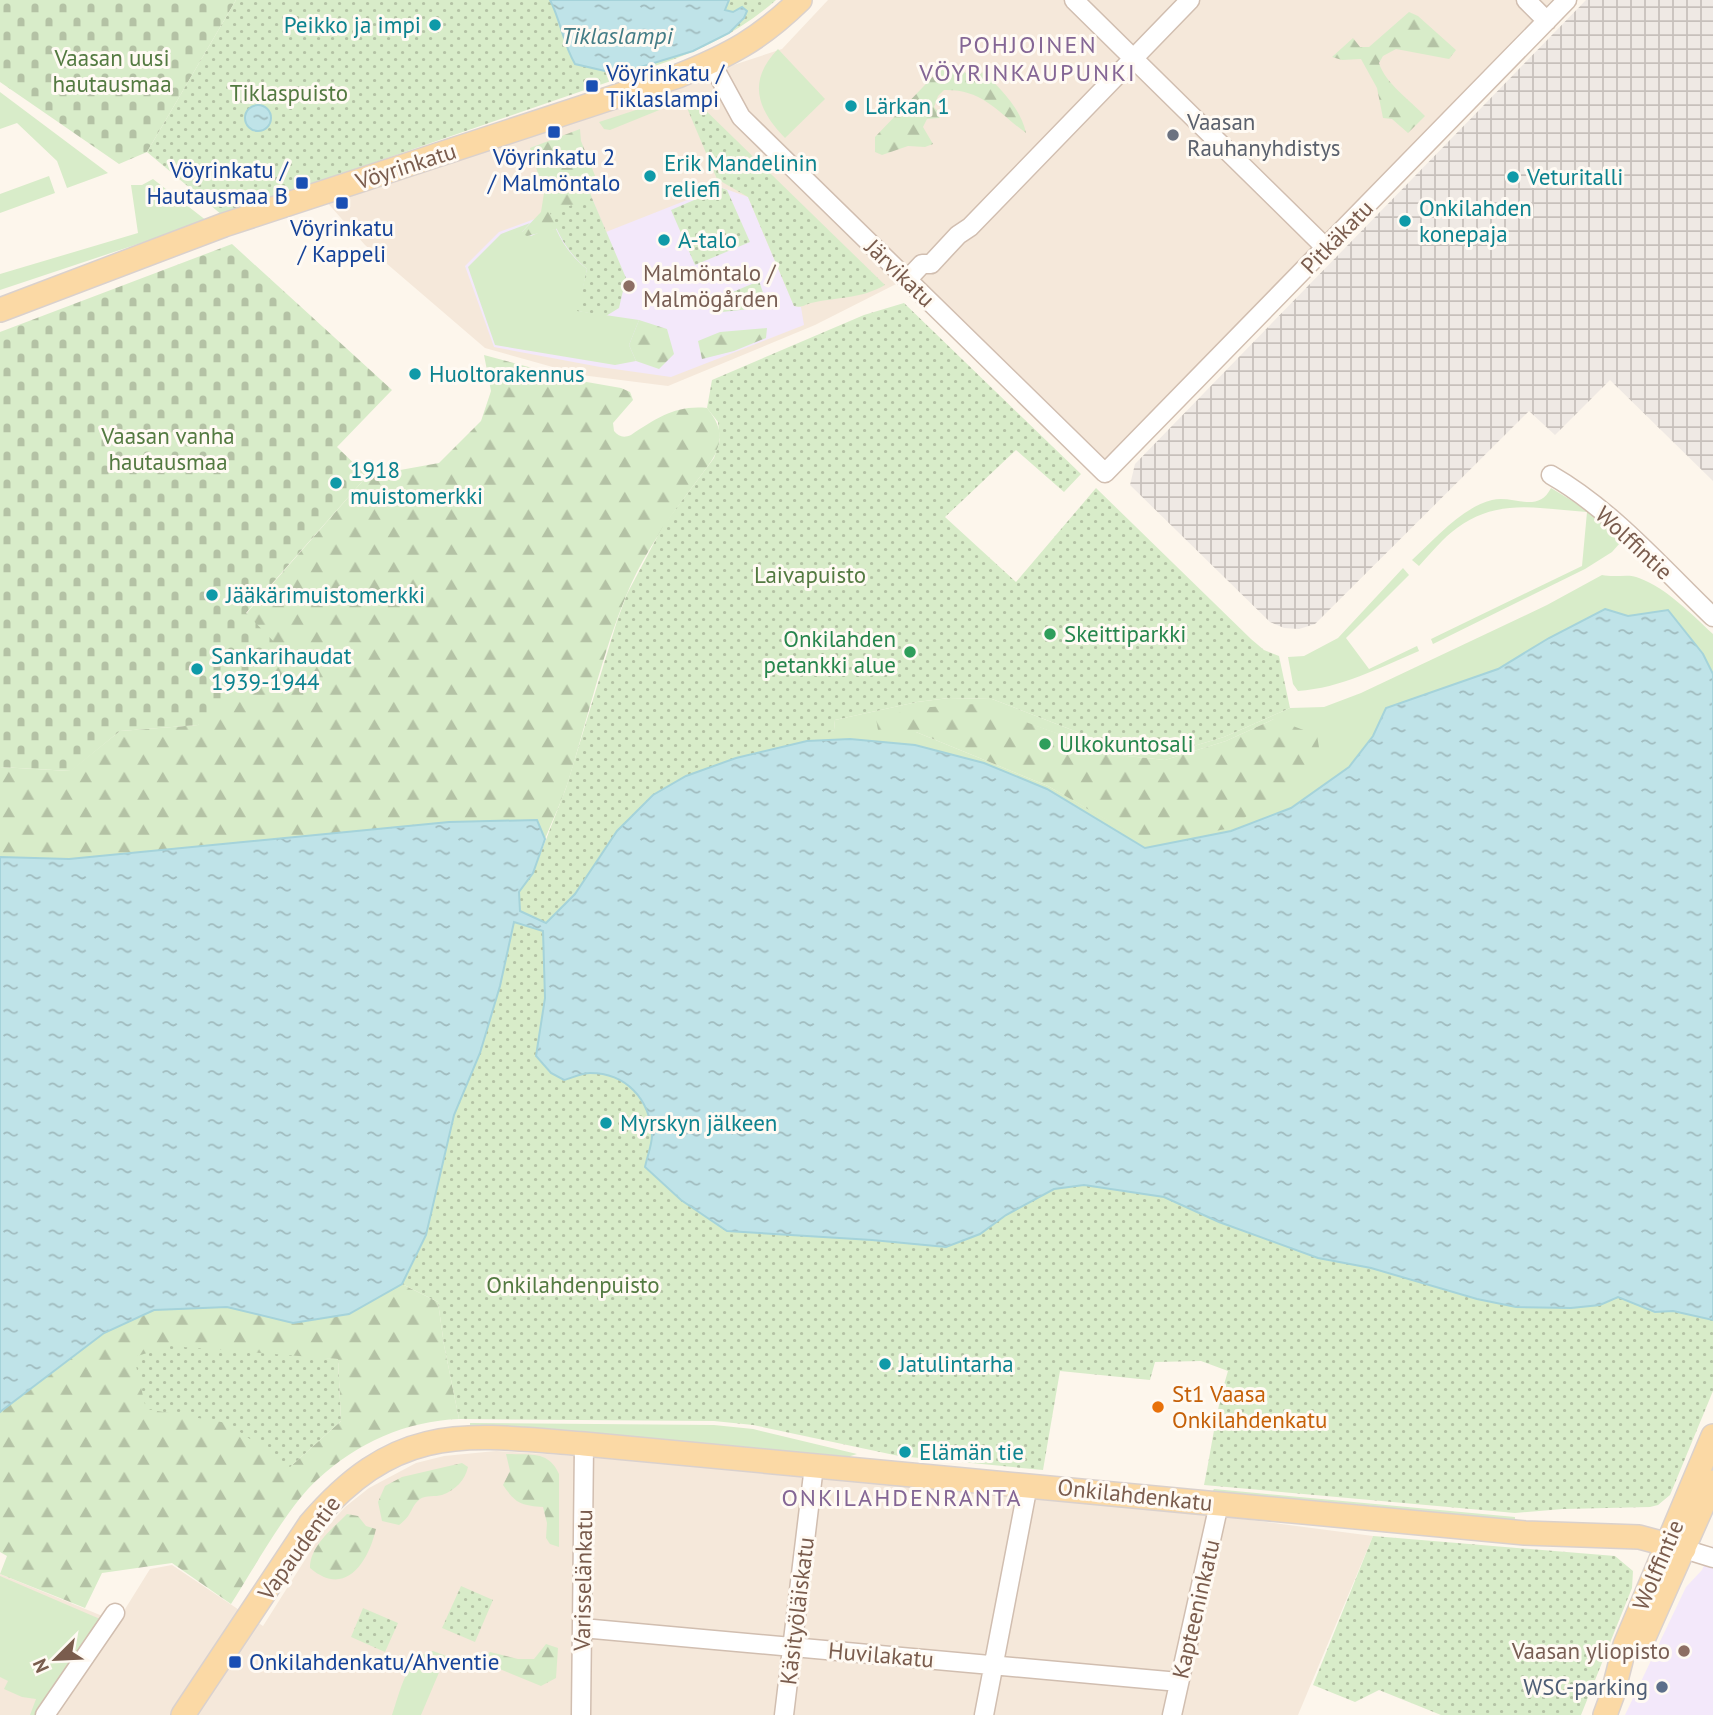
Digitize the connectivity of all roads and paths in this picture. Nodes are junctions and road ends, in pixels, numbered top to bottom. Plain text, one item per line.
1 (800, 0) edge
2 (1074, 0) edge
3 (1190, 0) edge
4 (1526, 0) edge
5 (1567, 0) edge
6 (1547, 20) junction
7 (1133, 59) junction
8 (711, 62) junction
9 (1326, 248) junction
10 (907, 280) junction
11 (0, 310) edge
12 (1105, 472) joint
13 (1550, 475) dead end
14 (1713, 617) edge
15 (1713, 1436) edge
16 (584, 1444) junction
17 (814, 1466) junction
18 (1713, 1482) edge
19 (1028, 1485) junction
20 (1219, 1504) junction
21 (1675, 1547) junction
22 (1713, 1558) edge
23 (115, 1613) dead end
24 (582, 1628) junction
25 (792, 1647) junction
26 (994, 1666) junction
27 (1180, 1682) junction
28 (1609, 1705) edge
29 (45, 1715) edge
30 (183, 1715) edge
31 (581, 1715) edge
32 (784, 1715) edge
33 (984, 1715) edge
34 (1172, 1715) edge

1 - 8 main road, Vöyrinkatu
2 - 7 street
3 - 7 street
4 - 6 street
5 - 6 street, Pitkäkatu
6 - 9 street, Pitkäkatu
7 - 9 street
7 - 10 street
8 - 10 street, Järvikatu
8 - 11 main road, Vöyrinkatu
9 - 12 street, Pitkäkatu
10 - 12 street, Järvikatu
13 - 14 street, Wolffintie
15 - 21 main road, Wolffintie
16 - 17 main road, Onkilahdenkatu
16 - 24 street, Varisselänkatu
16 - 30 main road, Vapaudentie
17 - 19 main road, Onkilahdenkatu
17 - 25 street, Käsityöläiskatu
18 - 21 main road, Wolffintie
19 - 20 main road, Onkilahdenkatu
19 - 26 street
20 - 21 main road, Onkilahdenkatu
20 - 27 street, Kapteeninkatu
21 - 22 street
21 - 28 main road, Wolffintie
23 - 29 street
24 - 25 street, Huvilakatu
24 - 31 street, Varisselänkatu
25 - 26 street, Huvilakatu
25 - 32 street, Käsityöläiskatu
26 - 27 street, Huvilakatu
26 - 33 street
27 - 34 street, Kapteeninkatu

